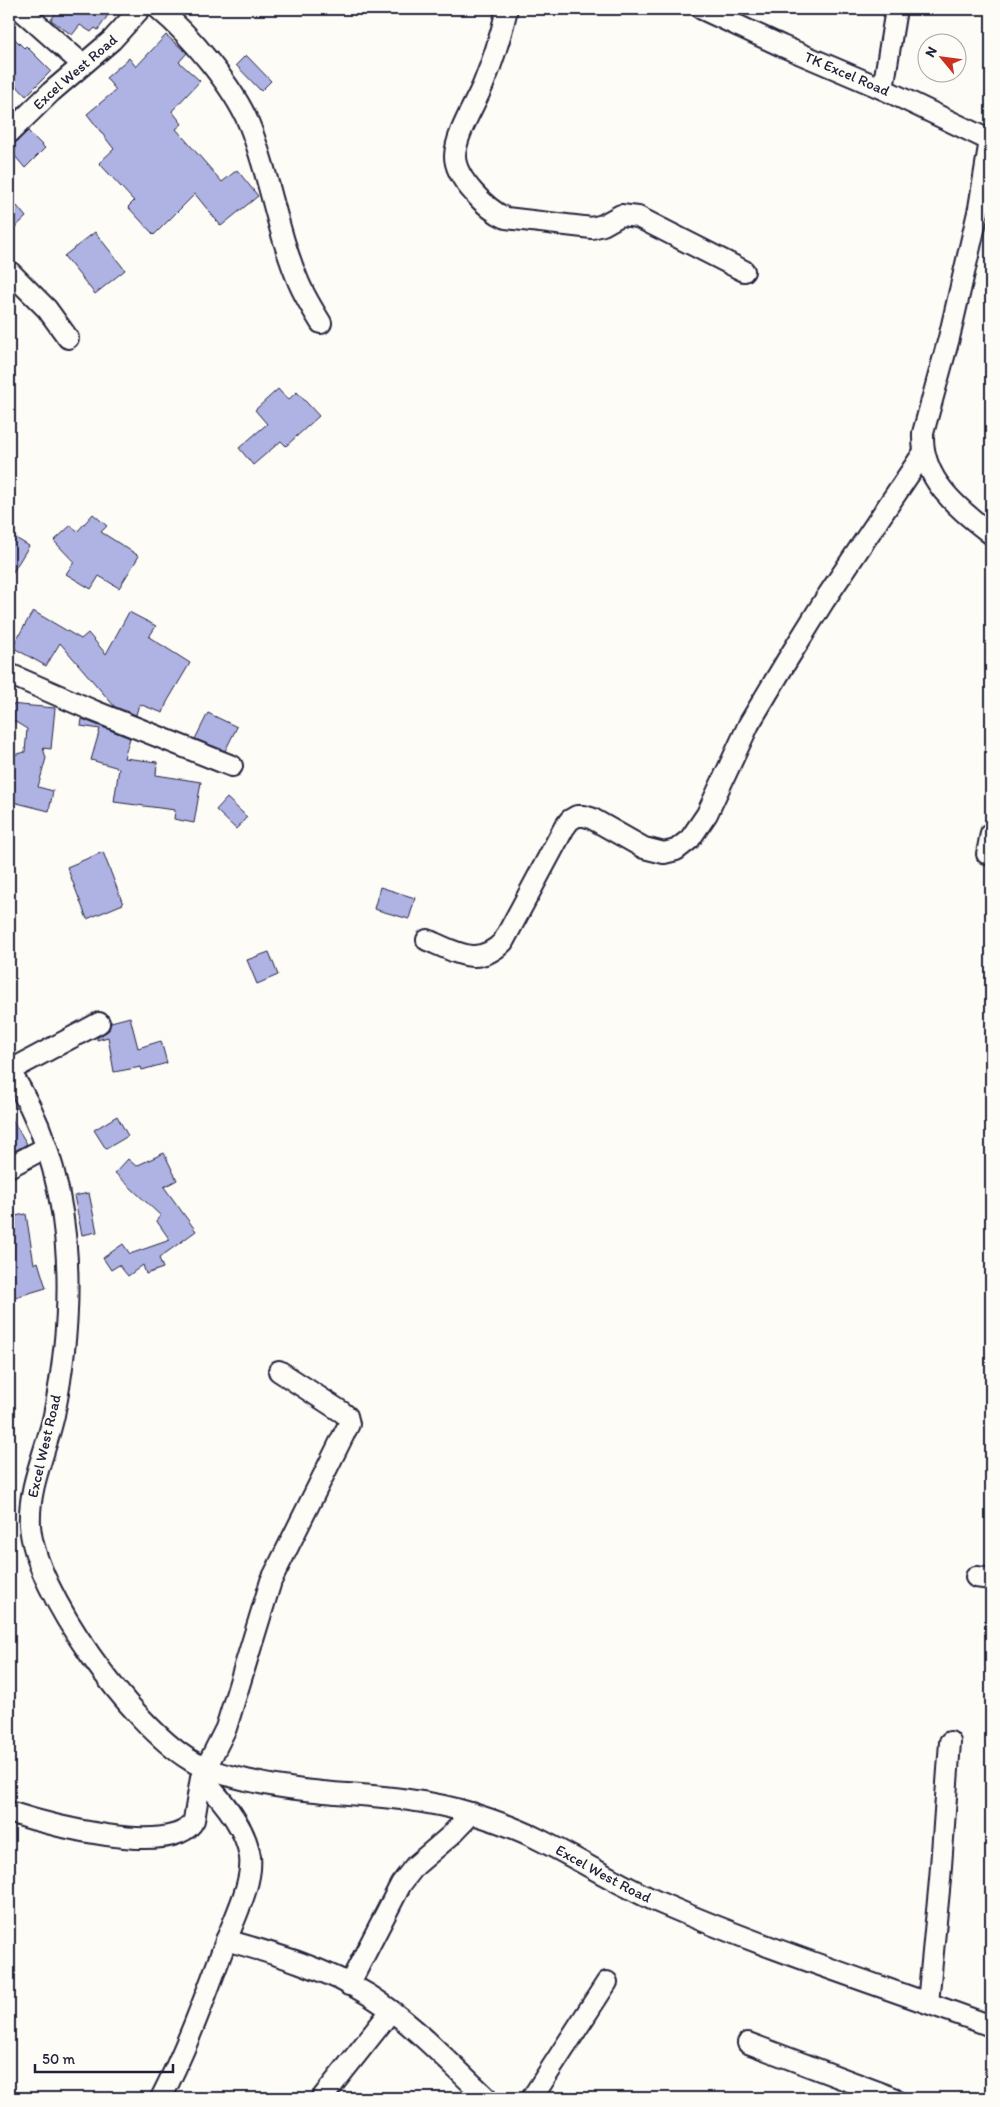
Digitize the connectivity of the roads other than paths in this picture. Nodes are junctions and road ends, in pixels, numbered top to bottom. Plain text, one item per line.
1 (20, 9) edge
2 (140, 9) edge
3 (159, 9) edge
4 (507, 9) edge
5 (702, 9) edge
6 (896, 9) edge
7 (740, 17) edge
8 (82, 64) junction
9 (882, 89) junction
10 (9, 133) edge
11 (991, 140) edge
12 (9, 271) edge
13 (744, 271) dead end
14 (321, 323) dead end
15 (68, 338) dead end
16 (924, 452) junction
17 (991, 534) edge
18 (9, 674) edge
19 (232, 766) dead end
20 (991, 833) edge
21 (987, 854) dead end
22 (427, 940) dead end
23 (99, 1023) dead end
24 (9, 1071) edge
25 (45, 1148) junction
26 (9, 1167) edge
27 (279, 1371) dead end
28 (950, 1742) dead end
29 (203, 1773) junction
30 (9, 1812) edge
31 (472, 1813) junction
32 (226, 1940) junction
33 (608, 1982) dead end
34 (350, 1985) junction
35 (928, 2003) junction
36 (391, 2011) junction
37 (991, 2026) edge
38 (748, 2042) dead end
39 (161, 2098) edge
40 (322, 2098) edge
41 (487, 2098) edge
42 (532, 2098) edge
43 (894, 2098) edge

1 - 8 street
2 - 8 street, Excel West Road
3 - 14 street
4 - 13 street
5 - 7 street, TK Excel Road
6 - 9 street
7 - 9 street, TK Excel Road
8 - 10 street, Excel West Road
9 - 11 street, TK Excel Road
11 - 16 street
12 - 15 street
16 - 17 street
16 - 22 street
18 - 19 street
20 - 21 street
23 - 24 street
24 - 25 street, Excel West Road
25 - 26 street
25 - 29 street, Excel West Road
27 - 29 street
28 - 35 street
29 - 30 street
29 - 31 street, Excel West Road
29 - 32 street
31 - 34 street
31 - 35 street, Excel West Road
32 - 34 street
32 - 39 street
33 - 42 street
34 - 36 street
35 - 37 street, Excel West Road
36 - 40 street
36 - 41 street
38 - 43 street

